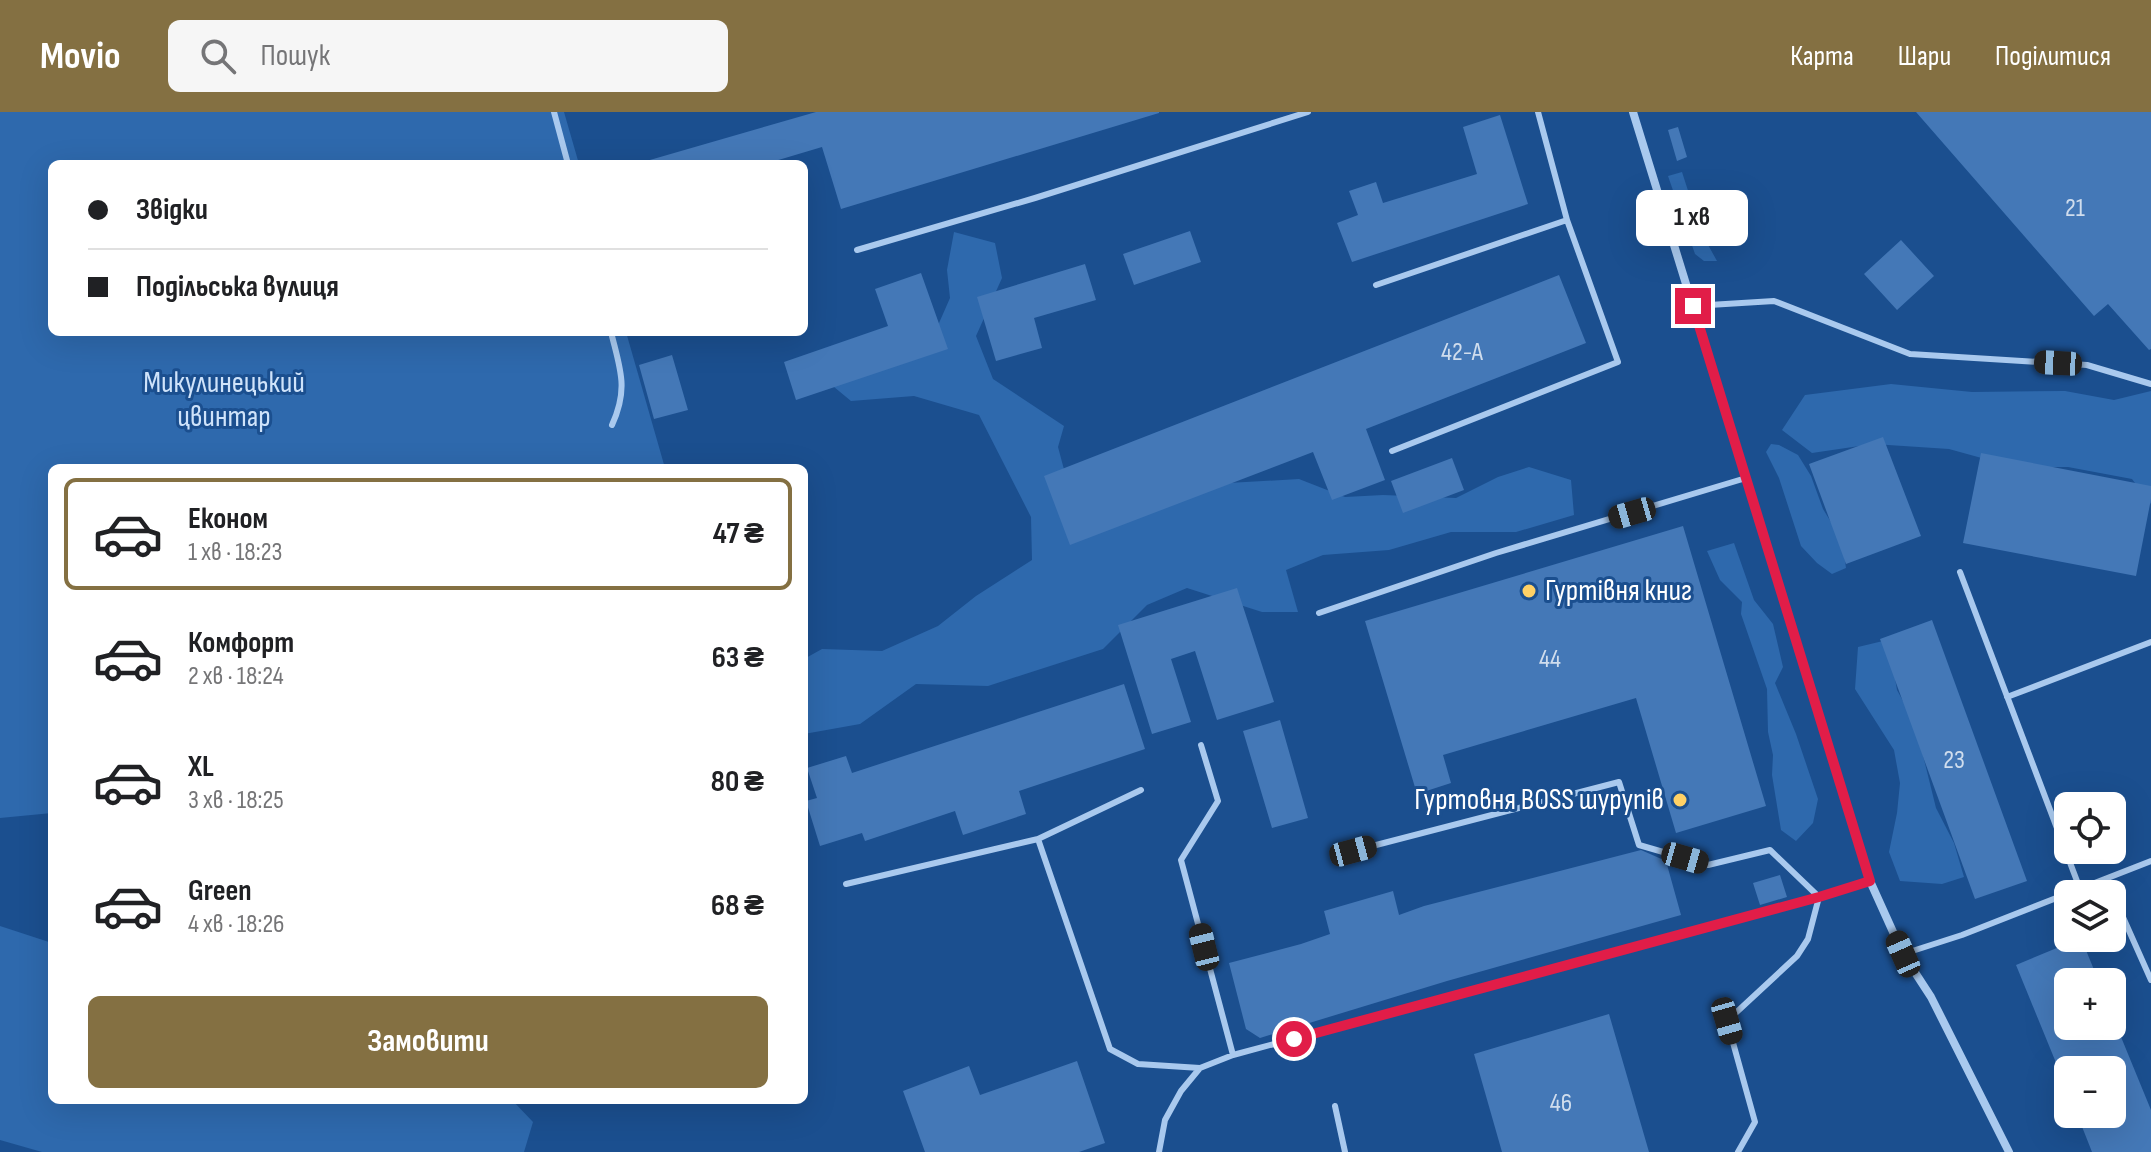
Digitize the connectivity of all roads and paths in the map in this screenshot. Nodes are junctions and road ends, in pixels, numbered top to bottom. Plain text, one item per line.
1 (554, 112) edge
2 (1308, 112) edge
3 (1538, 112) edge
4 (1633, 112) edge
5 (567, 160) edge
6 (1567, 220) junction
7 (857, 250) dead end
8 (1376, 285) dead end
9 (1693, 306) junction
10 (612, 336) edge
11 (2151, 384) edge
12 (612, 425) dead end
13 (1392, 451) dead end
14 (1746, 478) junction
15 (1960, 572) dead end
16 (1319, 613) dead end
17 (2151, 642) edge
18 (2007, 697) junction
19 (1201, 745) dead end
20 (1141, 790) dead end
21 (1038, 839) junction
22 (1353, 851) dead end
23 (2151, 861) edge
24 (2106, 879) joint
25 (2077, 880) edge
26 (1870, 881) junction
27 (846, 884) dead end
28 (1819, 897) junction
29 (2054, 899) edge
30 (1903, 954) junction
31 (2151, 980) edge
32 (1233, 1055) junction
33 (1200, 1068) junction
34 (1335, 1106) dead end
35 (1159, 1152) edge
36 (1345, 1152) edge
37 (1738, 1152) edge
38 (2009, 1152) edge

1 - 5 lane
2 - 7 lane
3 - 6 lane
4 - 9 street
6 - 8 lane
6 - 13 lane
9 - 11 lane
9 - 14 street
10 - 12 lane
14 - 16 lane
14 - 26 street
15 - 18 lane
17 - 18 lane
18 - 25 lane
19 - 32 lane
20 - 21 lane
21 - 27 lane
21 - 33 lane
22 - 28 lane
23 - 24 lane
24 - 31 lane
26 - 28 lane
26 - 30 street
28 - 32 lane
28 - 37 lane
29 - 30 lane
30 - 38 street
32 - 33 lane
33 - 35 lane
34 - 36 lane

